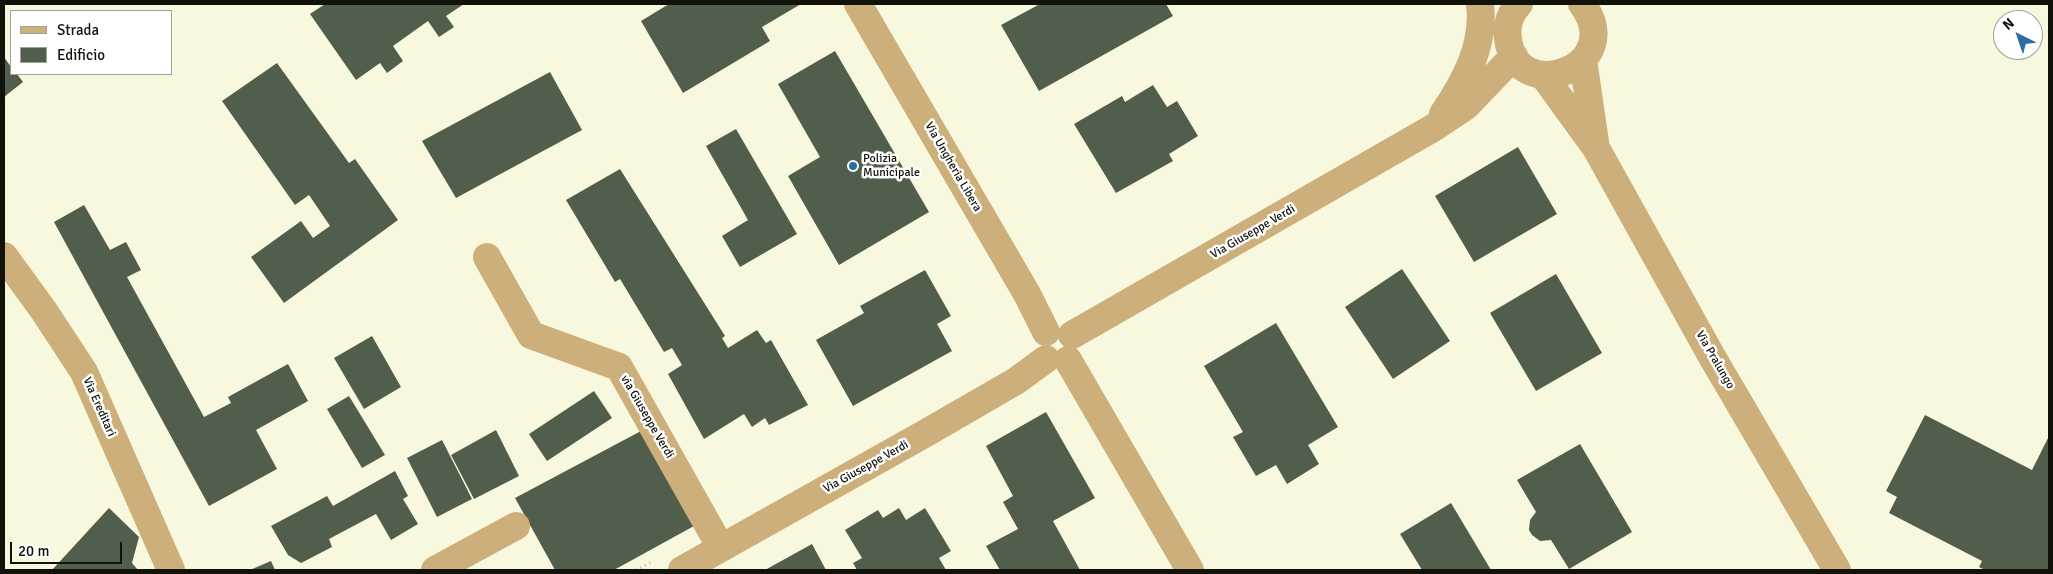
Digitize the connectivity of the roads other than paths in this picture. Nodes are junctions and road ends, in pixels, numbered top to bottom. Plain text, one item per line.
1 (858, 4) edge
2 (1480, 4) edge
3 (1582, 4) edge
4 (1509, 10) edge
5 (1514, 56) junction
6 (1583, 60) junction
7 (1543, 75) junction
8 (1434, 128) junction
9 (1596, 148) junction
10 (4, 256) edge
11 (486, 257) dead end
12 (1062, 351) junction
13 (516, 526) dead end
14 (721, 548) junction
15 (172, 570) edge
16 (435, 570) edge
17 (682, 570) edge
18 (1190, 570) edge
19 (1837, 570) edge

1 - 12 street, Via Ungheria Libera
2 - 8 street, Via Giuseppe Verdi
3 - 6 street
4 - 5 street
5 - 7 street
5 - 8 street, Via Giuseppe Verdi
6 - 7 street
6 - 9 street, Via Pralungo
7 - 9 street, Via Pralungo
8 - 12 street, Via Giuseppe Verdi
9 - 19 street, Via Pralungo
10 - 15 street, Via Ereditari
11 - 14 street, via Giuseppe Verdi
12 - 14 street, Via Giuseppe Verdi
12 - 18 street
13 - 16 street
14 - 17 street, Via Giuseppe Verdi

